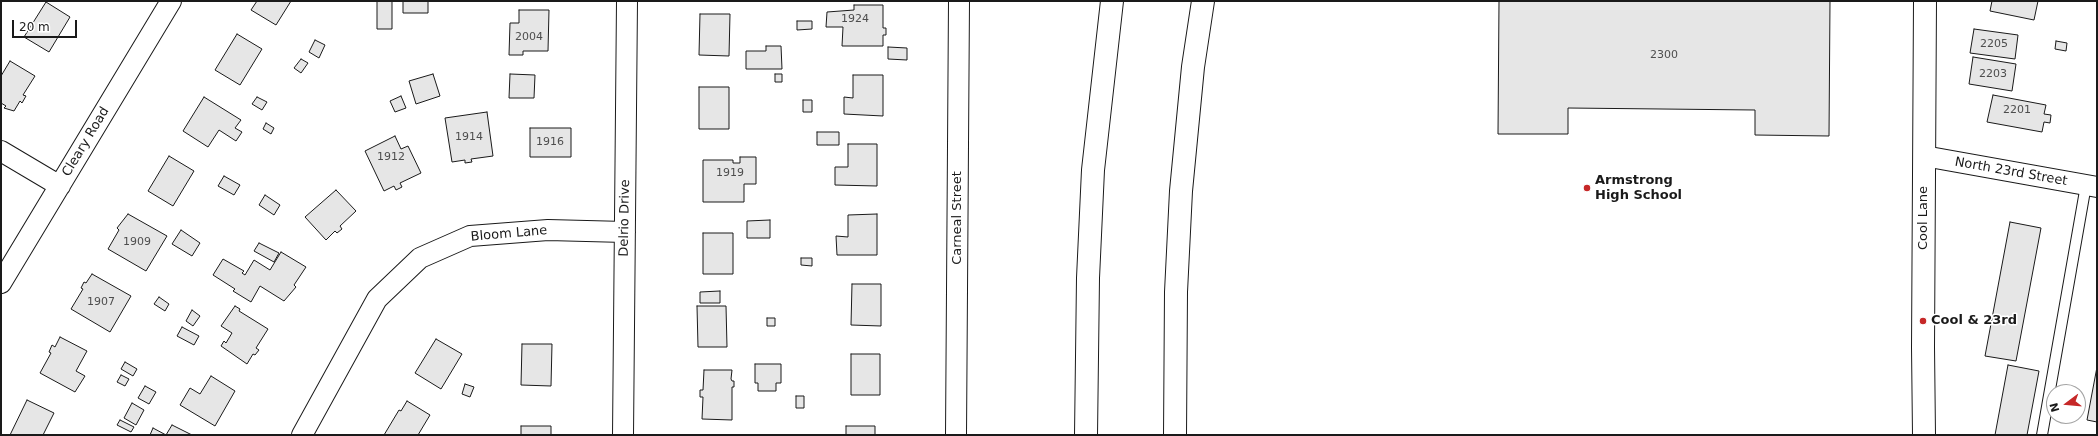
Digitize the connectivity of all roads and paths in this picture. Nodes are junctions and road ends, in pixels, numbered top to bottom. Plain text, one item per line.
1 (171, 1) edge
2 (627, 1) edge
3 (959, 1) edge
4 (1112, 1) edge
5 (1203, 1) edge
6 (1925, 1) edge
7 (1, 151) edge
8 (1924, 156) junction
9 (60, 186) junction
10 (2092, 186) edge
11 (625, 232) junction
12 (1, 283) edge
13 (302, 435) edge
14 (624, 435) edge
15 (956, 435) edge
16 (1086, 435) edge
17 (1175, 435) edge
18 (1924, 435) edge
19 (2042, 435) edge

1 - 9 street, Cleary Road
2 - 11 street, Delrio Drive
3 - 15 street, Carneal Street
4 - 16 main road
5 - 17 main road
6 - 8 main road, Cool Lane
7 - 9 street
8 - 10 street, North 23rd Street
8 - 18 main road, Cool Lane
9 - 12 street, Cleary Road
10 - 19 lane
11 - 13 street, Bloom Lane
11 - 14 street, Delrio Drive

